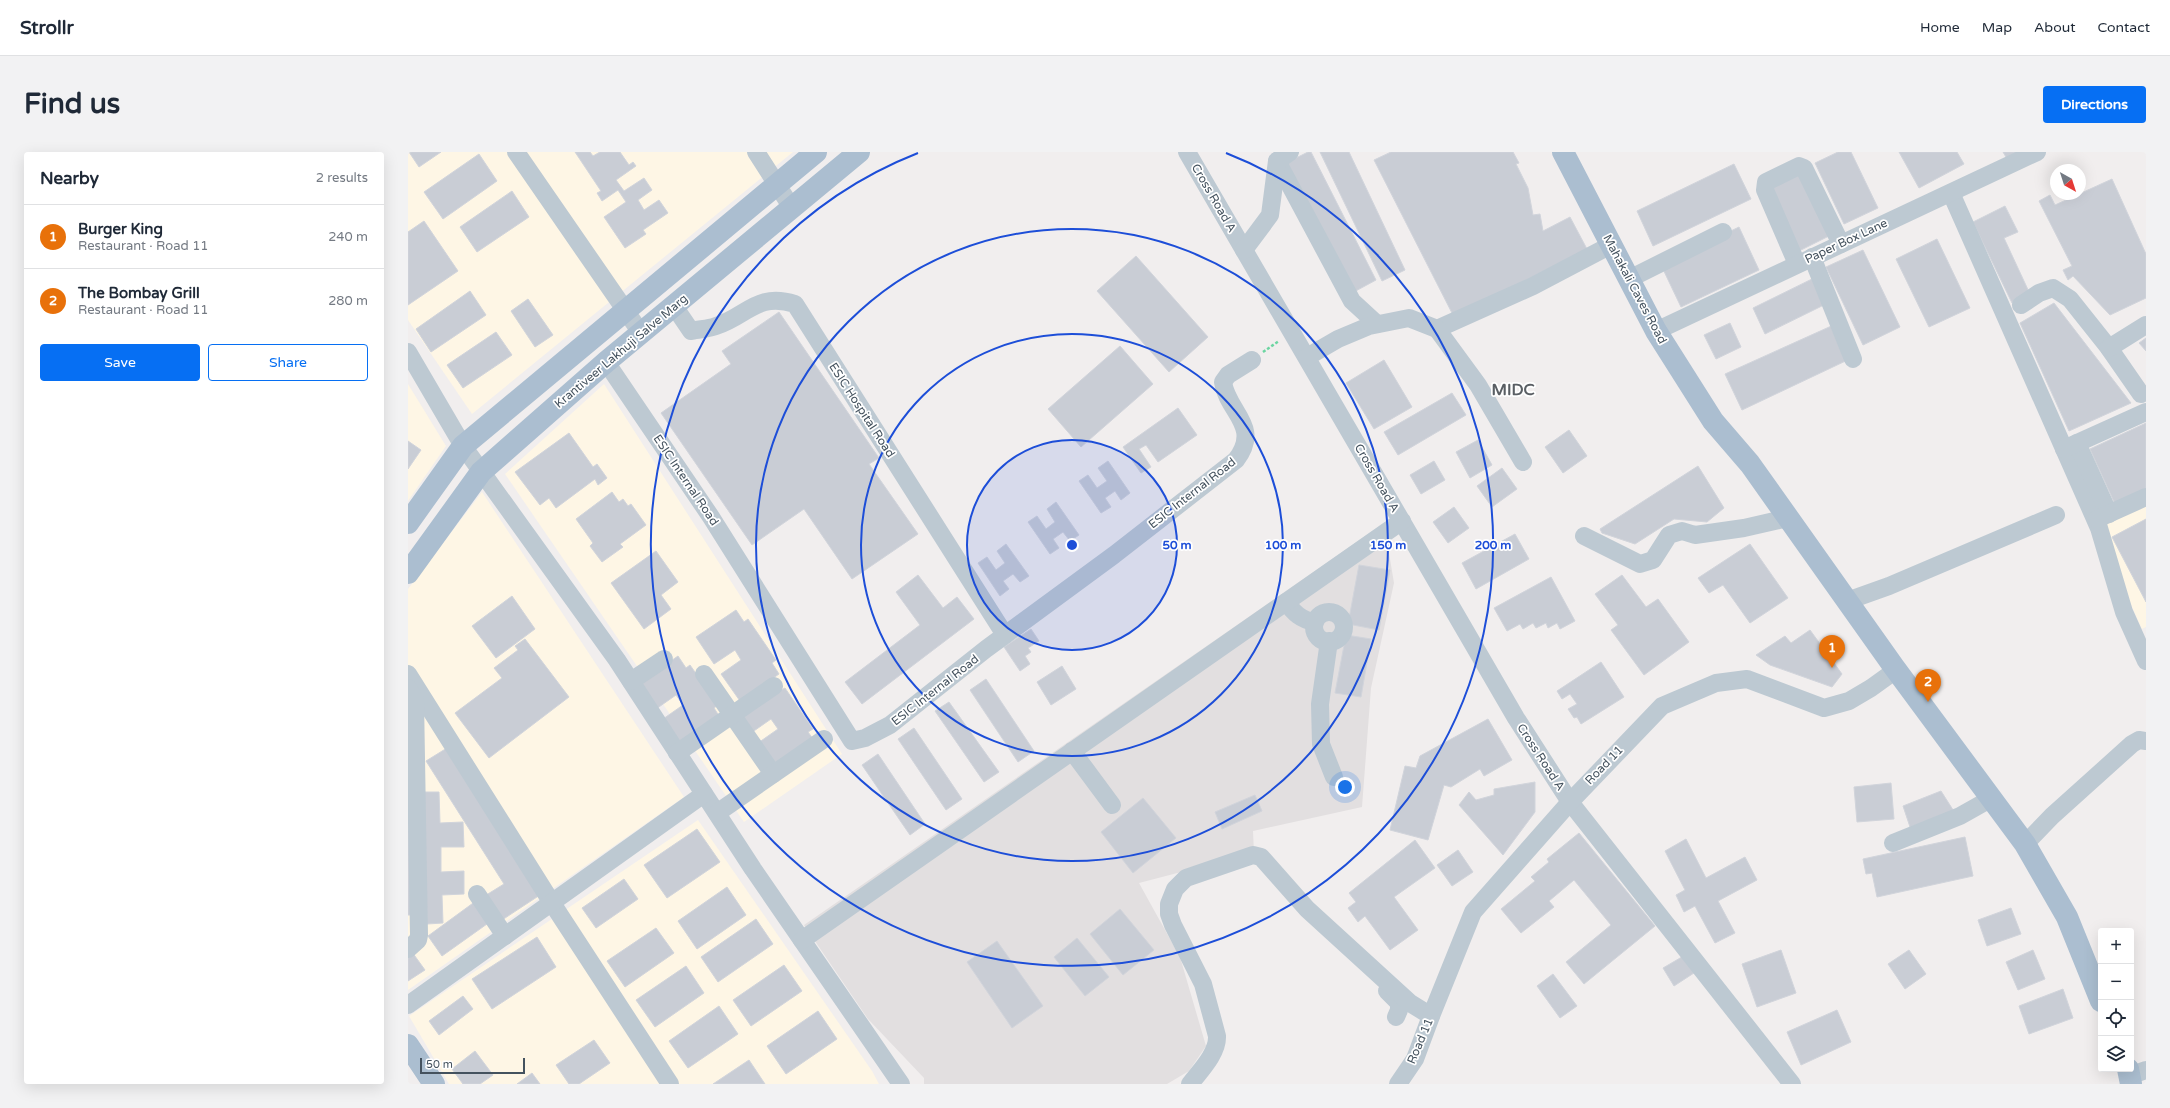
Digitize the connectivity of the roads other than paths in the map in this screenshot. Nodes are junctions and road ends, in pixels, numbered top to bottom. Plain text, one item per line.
1 (516, 152) edge
2 (756, 152) edge
3 (816, 152) edge
4 (859, 152) edge
5 (1187, 152) edge
6 (1563, 152) edge
7 (2037, 152) edge
8 (1284, 157) edge
9 (777, 185) junction
10 (1950, 192) junction
11 (792, 208) junction
12 (1723, 232) dead end
13 (1841, 244) junction
14 (1611, 245) junction
15 (1244, 250) junction
16 (1805, 261) junction
17 (1629, 279) junction
18 (1743, 282) junction
19 (1697, 302) dead end
20 (2021, 304) dead end
21 (674, 306) junction
22 (624, 310) junction
23 (1377, 324) junction
24 (2146, 325) edge
25 (1437, 329) junction
26 (1656, 331) junction
27 (640, 333) junction
28 (2109, 348) junction
29 (408, 352) edge
30 (1307, 357) junction
31 (1853, 359) dead end
32 (1252, 360) road end
33 (606, 362) junction
34 (2141, 394) dead end
35 (2146, 412) edge
36 (463, 446) junction
37 (2071, 446) junction
38 (1523, 462) dead end
39 (481, 472) junction
40 (2146, 497) edge
41 (2056, 514) dead end
42 (2102, 517) junction
43 (1788, 518) junction
44 (1402, 521) junction
45 (408, 523) edge
46 (1584, 536) dead end
47 (408, 573) edge
48 (1847, 601) junction
49 (1286, 602) junction
50 (1315, 622) junction
51 (1006, 635) junction
52 (1329, 642) junction
53 (664, 659) dead end
54 (2146, 661) edge
55 (1896, 670) junction
56 (408, 674) edge
57 (704, 674) dead end
58 (631, 681) junction
59 (774, 686) dead end
60 (408, 688) edge
61 (732, 715) junction
62 (824, 739) dead end
63 (2146, 742) edge
64 (1072, 751) junction
65 (677, 753) junction
66 (773, 774) junction
67 (1334, 777) dead end
68 (704, 794) junction
69 (1992, 798) junction
70 (1570, 802) junction
71 (1112, 805) dead end
72 (717, 813) junction
73 (1893, 844) dead end
74 (2026, 844) junction
75 (477, 894) dead end
76 (552, 903) junction
77 (1305, 908) junction
78 (505, 936) junction
79 (802, 940) junction
80 (408, 949) edge
81 (2101, 1000) edge
82 (408, 1004) edge
83 (1431, 1016) junction
84 (1396, 1017) dead end
85 (408, 1045) edge
86 (434, 1084) edge
87 (670, 1084) edge
88 (900, 1084) edge
89 (1190, 1084) edge
90 (1398, 1084) edge
91 (1792, 1084) edge

1 - 22 street
2 - 9 street
3 - 9 main road
4 - 11 main road, Krantiveer Lakhuji Salve Marg
5 - 15 street, Cross Road A
6 - 14 main road, Mahakali Caves Road
7 - 10 street, Paper Box Lane
8 - 15 street
8 - 23 street
9 - 11 street
9 - 22 main road
10 - 13 street, Paper Box Lane
10 - 37 street
11 - 21 main road, Krantiveer Lakhuji Salve Marg
12 - 17 street
13 - 16 street, Paper Box Lane
13 - 16 street
14 - 17 main road, Mahakali Caves Road
14 - 25 street
15 - 30 street, Cross Road A
16 - 18 street, Paper Box Lane
16 - 31 street
17 - 26 main road, Mahakali Caves Road
18 - 19 street
18 - 26 street, Paper Box Lane
20 - 28 street
21 - 27 main road, Krantiveer Lakhuji Salve Marg
21 - 51 street, ESIC Hospital Road
22 - 27 street
22 - 36 main road
23 - 25 street
23 - 30 street
24 - 28 street
25 - 38 street
26 - 43 main road, Mahakali Caves Road
27 - 33 main road, Krantiveer Lakhuji Salve Marg
28 - 34 street
29 - 36 street
30 - 44 street, Cross Road A
32 - 51 street, ESIC Internal Road
33 - 39 main road, Krantiveer Lakhuji Salve Marg
33 - 51 street, ESIC Internal Road
35 - 37 street
36 - 39 street
36 - 45 main road
37 - 42 street
39 - 47 main road, Krantiveer Lakhuji Salve Marg
39 - 58 street
40 - 42 street
41 - 48 street
42 - 54 street
43 - 46 street
43 - 48 main road, Mahakali Caves Road
44 - 49 street
44 - 70 street, Cross Road A
48 - 55 main road, Mahakali Caves Road
49 - 50 street
49 - 64 street
50 - 52 street
50 - 52 street
52 - 67 street
53 - 58 street
55 - 69 main road, Mahakali Caves Road
55 - 70 street, Road 11
56 - 76 street
57 - 61 street
58 - 65 street
59 - 61 street
60 - 80 street
61 - 65 street
61 - 66 street
62 - 66 street
63 - 74 street
64 - 71 street
64 - 79 street
65 - 68 street
66 - 72 street
68 - 72 street
68 - 76 street
69 - 73 street
69 - 74 main road, Mahakali Caves Road
70 - 83 street, Road 11
70 - 91 street, Cross Road A
72 - 79 street
74 - 81 main road, Mahakali Caves Road
75 - 78 street
76 - 78 street
76 - 87 street
77 - 83 street
77 - 84 street
77 - 89 street
78 - 82 street
79 - 88 street
83 - 90 street, Road 11
85 - 86 main road

